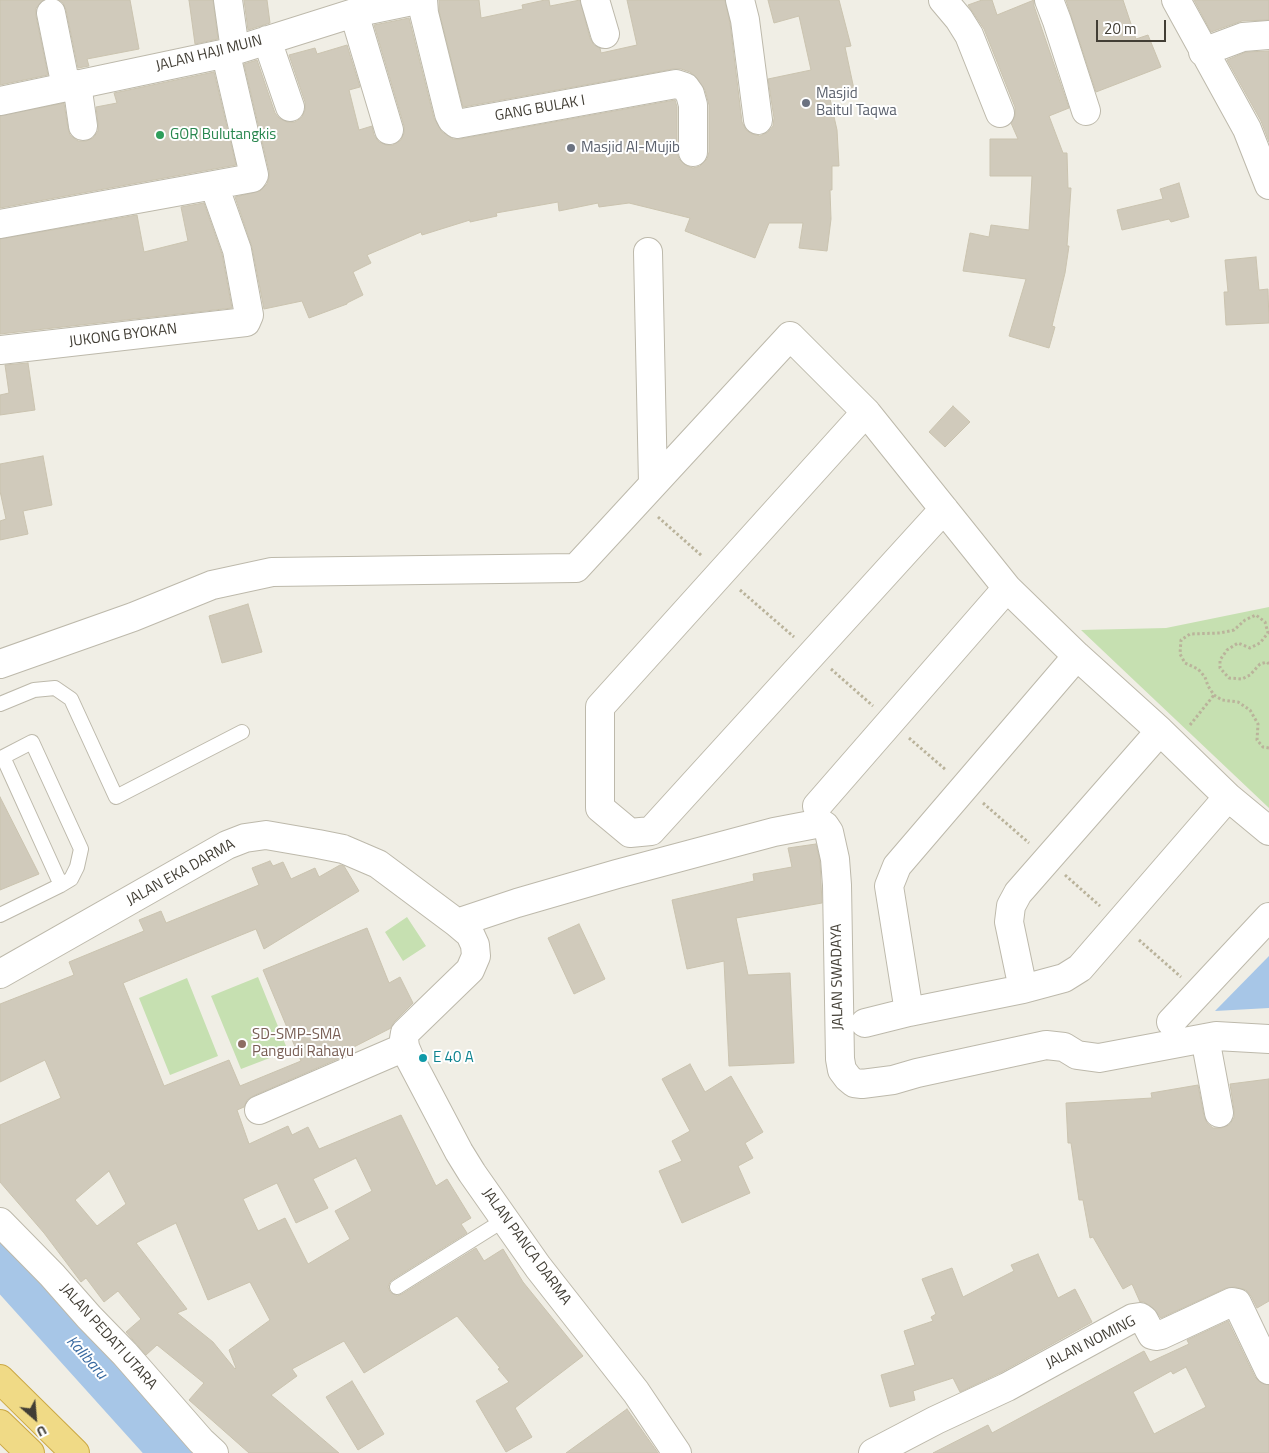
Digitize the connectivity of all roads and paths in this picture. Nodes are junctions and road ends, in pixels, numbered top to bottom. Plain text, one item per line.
1 (228, 0) edge
2 (417, 0) edge
3 (422, 0) edge
4 (595, 0) edge
5 (740, 0) edge
6 (943, 0) edge
7 (1049, 0) edge
8 (1176, 0) edge
9 (360, 8) edge
10 (51, 13) dead end
11 (604, 34) dead end
12 (1269, 35) edge
13 (267, 40) junction
14 (231, 52) junction
15 (1203, 52) junction
16 (72, 86) junction
17 (1, 93) edge
18 (290, 108) dead end
19 (1086, 111) dead end
20 (1000, 113) dead end
21 (758, 120) dead end
22 (83, 126) dead end
23 (389, 130) dead end
24 (694, 152) dead end
25 (1269, 185) edge
26 (214, 186) junction
27 (0, 224) edge
28 (648, 252) dead end
29 (0, 350) edge
30 (866, 412) junction
31 (646, 492) junction
32 (944, 509) junction
33 (721, 573) junction
34 (1006, 588) junction
35 (813, 654) junction
36 (1076, 656) junction
37 (0, 664) edge
38 (1269, 664) edge
39 (1214, 695) junction
40 (0, 704) edge
41 (890, 722) junction
42 (242, 732) dead end
43 (1167, 738) junction
44 (1269, 748) edge
45 (965, 787) junction
46 (1228, 797) junction
47 (817, 806) dead end
48 (1269, 831) edge
49 (1048, 860) junction
50 (61, 886) junction
51 (0, 915) edge
52 (1269, 917) edge
53 (457, 923) junction
54 (1119, 923) junction
55 (0, 974) edge
56 (1022, 989) junction
57 (1199, 993) junction
58 (910, 1012) junction
59 (1172, 1022) dead end
60 (865, 1023) dead end
61 (407, 1037) junction
62 (1205, 1038) junction
63 (1269, 1039) edge
64 (259, 1110) dead end
65 (1218, 1113) dead end
66 (504, 1220) junction
67 (0, 1222) edge
68 (397, 1286) dead end
69 (1269, 1370) edge
70 (0, 1379) edge
71 (0, 1424) edge
72 (902, 1446) edge
73 (30, 1453) edge
74 (75, 1453) edge
75 (214, 1453) edge
76 (677, 1453) edge
77 (873, 1453) edge

1 - 14 street
2 - 9 street, JALAN HAJI MUIN
3 - 24 street, GANG BULAK I
4 - 11 street
5 - 21 street
6 - 20 street
7 - 19 street
8 - 15 street
9 - 13 street, JALAN HAJI MUIN
9 - 23 street
10 - 16 street
12 - 15 street
13 - 14 street, JALAN HAJI MUIN
13 - 18 street
14 - 16 street, JALAN HAJI MUIN
14 - 26 street
15 - 25 street
16 - 17 street, JALAN HAJI MUIN
16 - 22 street
26 - 27 street
26 - 29 street, JUKONG BYOKAN
28 - 31 street
30 - 31 street
30 - 32 street
30 - 33 street
31 - 33 path
31 - 37 street
32 - 34 street
32 - 35 street
33 - 35 path
33 - 35 street
34 - 36 street
34 - 41 street
35 - 41 path
36 - 43 street
36 - 45 street
38 - 39 path
39 - 43 path
39 - 44 path
40 - 42 lane
41 - 45 path
41 - 47 street
43 - 46 street
43 - 49 street
45 - 49 path
45 - 58 street
46 - 48 street
46 - 54 street
49 - 54 path
49 - 56 street
50 - 50 lane
50 - 51 lane
52 - 57 street
53 - 55 street, JALAN EKA DARMA
53 - 61 street, JALAN EKA DARMA
53 - 62 street, JALAN SWADAYA
54 - 56 street
54 - 57 path
56 - 58 street
57 - 59 street
58 - 60 street
61 - 64 street
61 - 66 street, JALAN PANCA DARMA
62 - 63 street, JALAN SWADAYA
62 - 65 street
66 - 68 lane
66 - 76 street, JALAN PANCA DARMA
67 - 75 street, JALAN PEDATI UTARA
69 - 72 street, JALAN NOMING
70 - 74 highway
71 - 73 highway
72 - 77 street, JALAN NOMING

